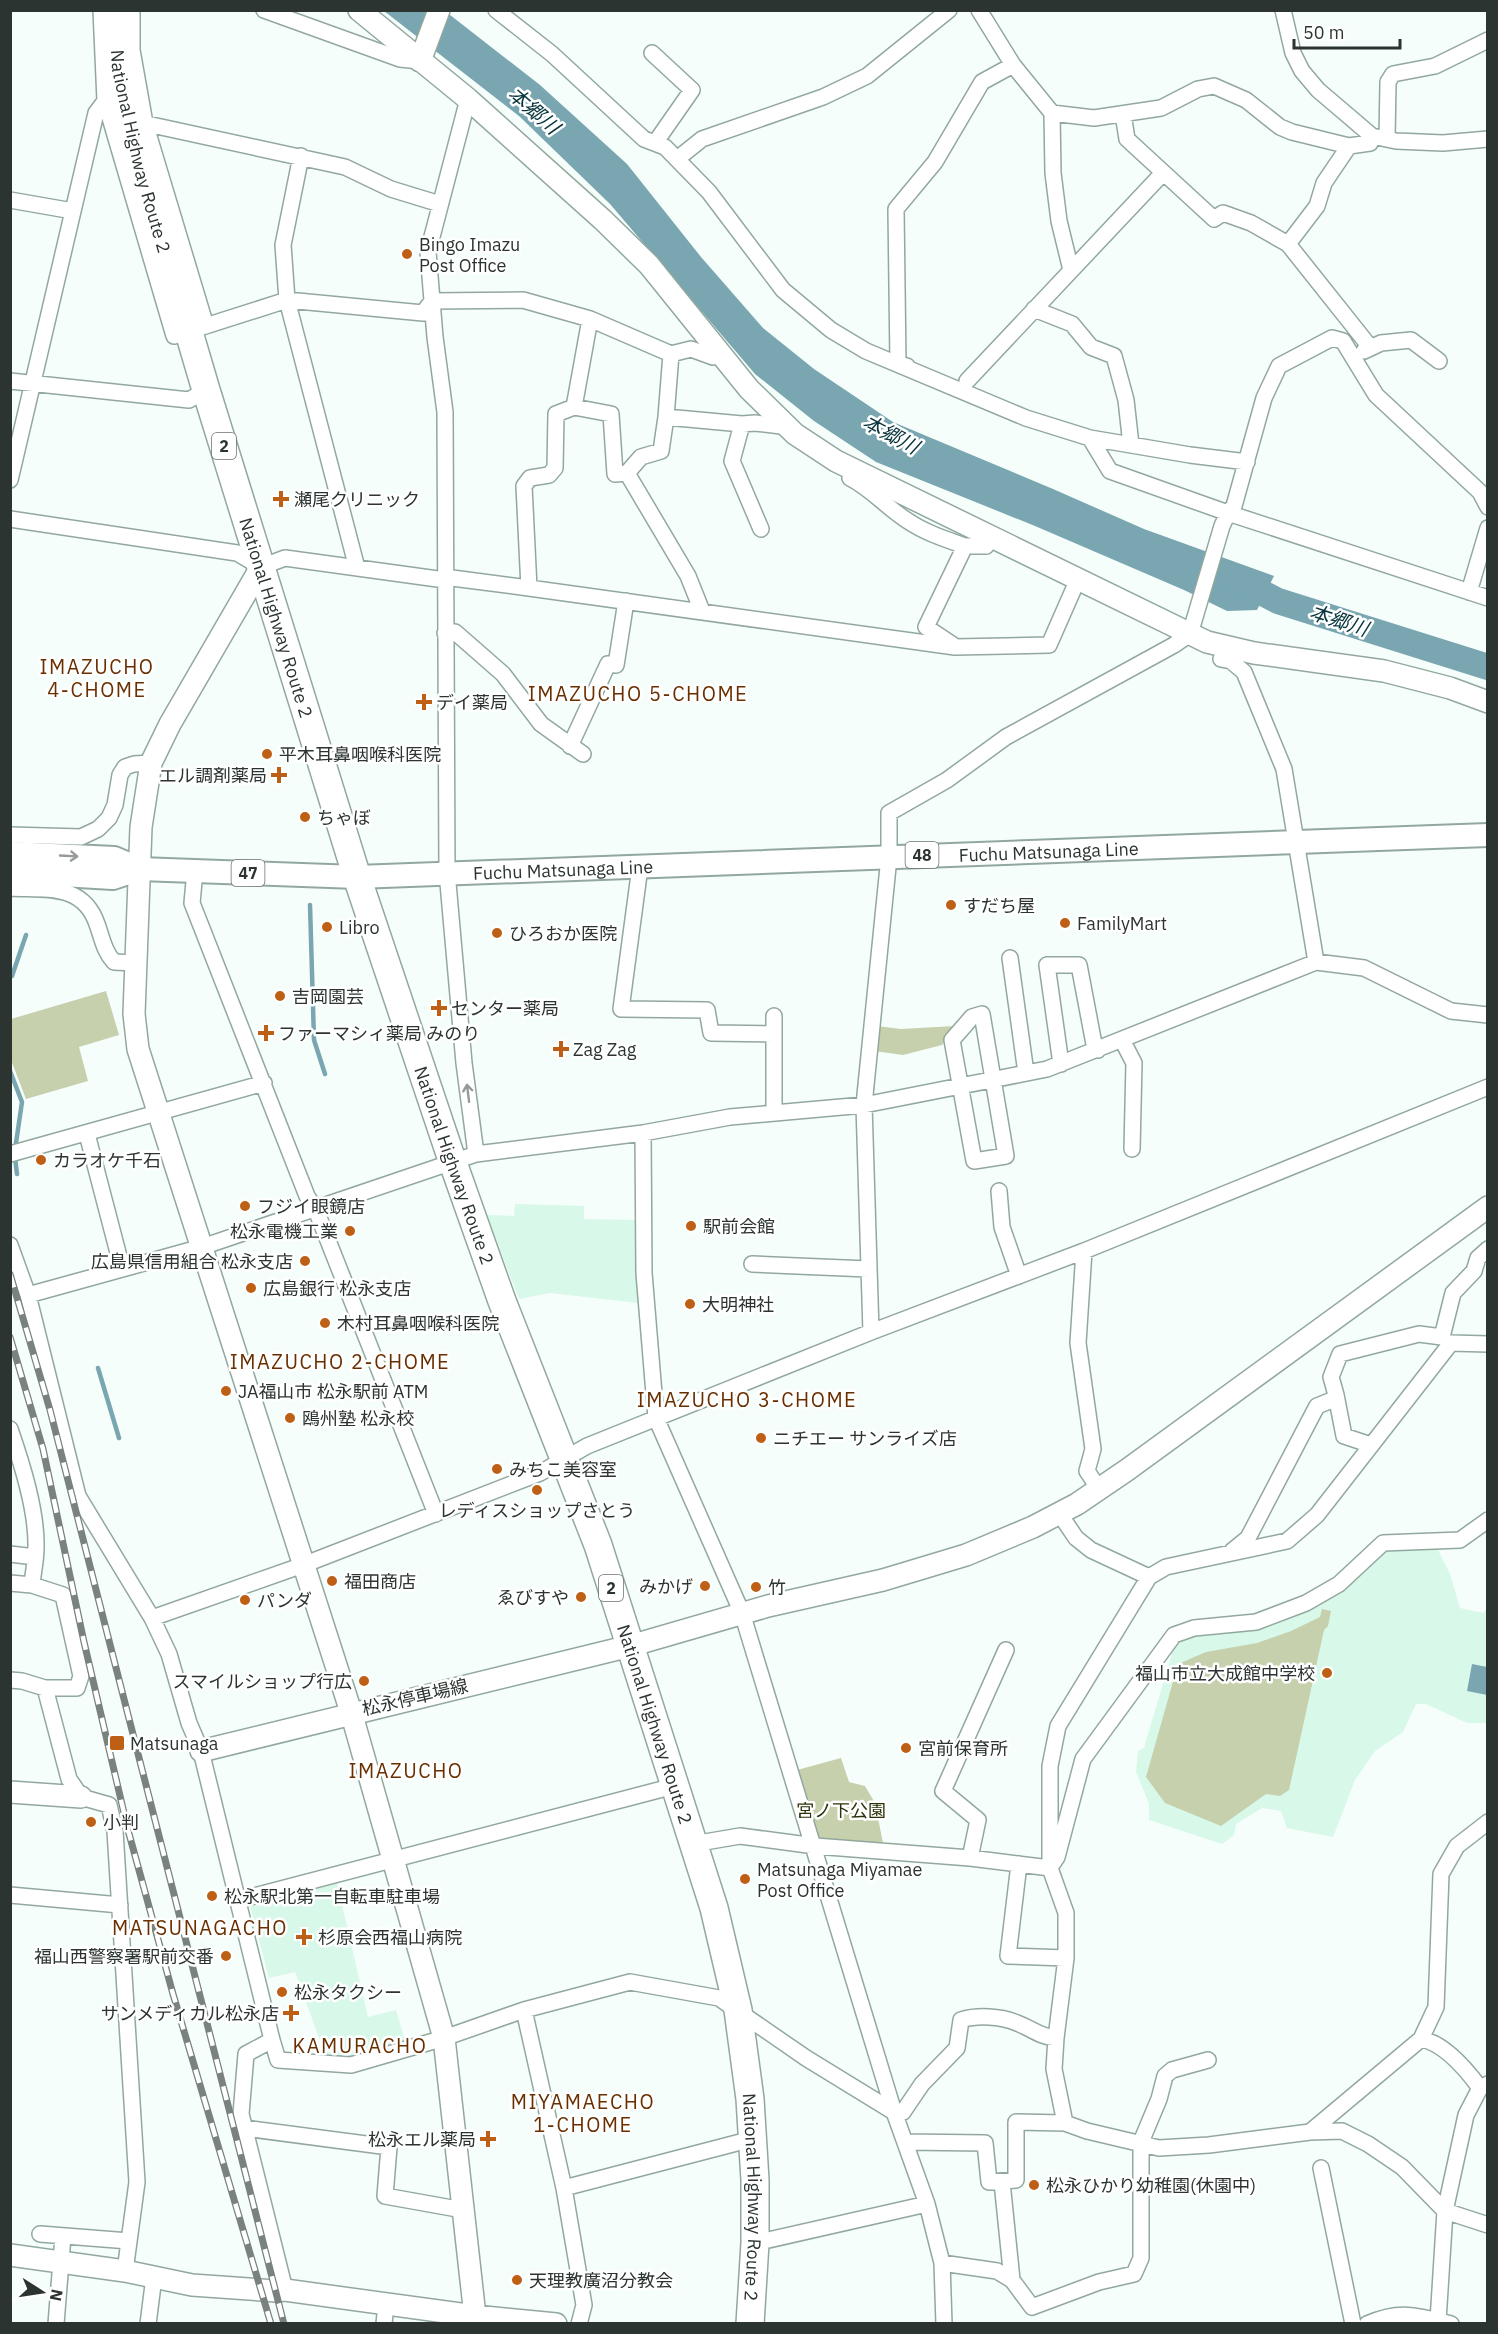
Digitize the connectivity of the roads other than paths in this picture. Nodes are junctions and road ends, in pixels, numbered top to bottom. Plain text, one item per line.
1 (101, 10) edge
2 (117, 10) edge
3 (132, 10) edge
4 (264, 10) edge
5 (359, 10) edge
6 (439, 10) edge
7 (496, 10) edge
8 (949, 10) edge
9 (979, 10) edge
10 (1283, 10) edge
11 (1488, 40) edge
12 (652, 53) dead end
13 (407, 55) junction
14 (1013, 65) junction
15 (468, 99) junction
16 (106, 111) junction
17 (1052, 112) junction
18 (1123, 114) junction
19 (142, 122) junction
20 (1379, 138) junction
21 (1488, 139) edge
22 (655, 143) junction
23 (1349, 146) junction
24 (301, 156) junction
25 (677, 159) junction
26 (1163, 173) junction
27 (10, 200) edge
28 (440, 204) junction
29 (73, 211) junction
30 (1287, 244) junction
31 (1071, 270) junction
32 (287, 300) junction
33 (432, 301) junction
34 (1034, 309) junction
35 (590, 319) junction
36 (197, 329) junction
37 (1370, 347) junction
38 (720, 353) junction
39 (671, 354) junction
40 (1354, 359) junction
41 (1440, 361) dead end
42 (898, 364) junction
43 (10, 381) edge
44 (967, 381) junction
45 (33, 385) junction
46 (206, 390) junction
47 (574, 407) junction
48 (666, 417) junction
49 (1026, 418) junction
50 (783, 423) junction
51 (742, 424) junction
52 (1090, 438) junction
53 (1131, 445) junction
54 (836, 461) junction
55 (1247, 462) junction
56 (627, 473) junction
57 (10, 480) edge
58 (1488, 507) edge
59 (10, 519) edge
60 (1225, 520) junction
61 (1488, 528) edge
62 (761, 529) dead end
63 (992, 537) junction
64 (965, 546) junction
65 (261, 567) junction
66 (357, 568) junction
67 (1078, 579) junction
68 (445, 580) junction
69 (529, 588) junction
70 (1469, 592) junction
71 (1488, 598) edge
72 (626, 601) junction
73 (702, 611) junction
74 (445, 633) junction
75 (1190, 634) junction
76 (955, 647) junction
77 (1225, 647) junction
78 (1488, 702) edge
79 (151, 763) junction
80 (10, 835) edge
81 (1488, 835) edge
82 (1295, 841) junction
83 (10, 853) edge
84 (889, 856) junction
85 (639, 867) junction
86 (140, 869) junction
87 (195, 871) junction
88 (10, 872) edge
89 (447, 872) junction
90 (357, 877) junction
91 (10, 888) edge
92 (1010, 958) dead end
93 (1316, 962) junction
94 (136, 963) junction
95 (1488, 1015) edge
96 (774, 1016) dead end
97 (773, 1034) junction
98 (1122, 1040) junction
99 (1098, 1050) junction
100 (1061, 1064) junction
101 (1026, 1073) junction
102 (993, 1079) junction
103 (264, 1083) junction
104 (962, 1086) junction
105 (1488, 1087) edge
106 (864, 1105) junction
107 (774, 1113) junction
108 (158, 1114) junction
109 (471, 1122) junction
110 (441, 1125) junction
111 (643, 1133) junction
112 (87, 1134) junction
113 (1132, 1149) dead end
114 (10, 1154) edge
115 (464, 1157) junction
116 (999, 1191) dead end
117 (1488, 1207) edge
118 (316, 1210) junction
119 (10, 1245) edge
120 (202, 1247) junction
121 (1488, 1249) edge
122 (1084, 1251) junction
123 (752, 1264) dead end
124 (122, 1268) junction
125 (868, 1269) junction
126 (1018, 1276) junction
127 (28, 1295) junction
128 (871, 1332) junction
129 (1447, 1340) junction
130 (1488, 1344) edge
131 (1336, 1395) junction
132 (656, 1418) junction
133 (10, 1429) edge
134 (1371, 1445) junction
135 (564, 1460) junction
136 (1099, 1489) junction
137 (1059, 1513) junction
138 (436, 1514) junction
139 (1488, 1520) edge
140 (1230, 1553) junction
141 (10, 1554) edge
142 (35, 1557) junction
143 (303, 1565) junction
144 (1149, 1577) junction
145 (10, 1583) edge
146 (32, 1585) junction
147 (742, 1613) junction
148 (152, 1618) junction
149 (630, 1646) junction
150 (1006, 1650) dead end
151 (10, 1680) edge
152 (45, 1688) junction
153 (351, 1712) junction
154 (201, 1750) junction
155 (674, 1786) junction
156 (10, 1792) edge
157 (81, 1797) junction
158 (1488, 1822) edge
159 (1056, 1837) junction
160 (693, 1844) junction
161 (815, 1846) junction
162 (393, 1858) junction
163 (970, 1858) junction
164 (1019, 1864) junction
165 (1050, 1868) junction
166 (10, 1895) edge
167 (239, 1900) junction
168 (120, 1905) junction
169 (1066, 1958) junction
170 (524, 2010) junction
171 (738, 2010) junction
172 (444, 2038) junction
173 (1056, 2038) junction
174 (1421, 2039) junction
175 (272, 2040) junction
176 (1208, 2060) dead end
177 (1484, 2086) edge
178 (894, 2112) junction
179 (1065, 2122) junction
180 (244, 2128) junction
181 (1310, 2132) junction
182 (752, 2139) junction
183 (905, 2142) junction
184 (1141, 2142) junction
185 (1321, 2168) dead end
186 (1002, 2182) junction
187 (564, 2188) junction
188 (927, 2204) junction
189 (463, 2210) junction
190 (1445, 2211) junction
191 (1488, 2225) edge
192 (40, 2234) dead end
193 (63, 2236) junction
194 (129, 2241) junction
195 (755, 2243) junction
196 (10, 2255) edge
197 (62, 2263) junction
198 (942, 2263) junction
199 (125, 2271) junction
200 (154, 2277) junction
201 (1012, 2280) junction
202 (285, 2290) junction
203 (385, 2314) edge
204 (475, 2316) junction
205 (1444, 2322) edge
206 (56, 2324) edge
207 (148, 2324) edge
208 (556, 2324) edge
209 (579, 2324) edge
210 (750, 2324) edge
211 (944, 2324) edge
212 (1353, 2324) edge
213 (1367, 2324) edge

1 - 16 street
2 - 36 highway, National Highway Route 2 / 2
3 - 19 street
4 - 13 street
5 - 13 street
6 - 13 street
7 - 22 street
8 - 25 street
9 - 14 street
10 - 20 street
11 - 20 street
12 - 22 street
13 - 15 street
14 - 17 street
14 - 42 street
15 - 28 street
15 - 38 street
16 - 29 street
16 - 36 street
17 - 18 street
17 - 31 street
18 - 23 street
18 - 26 street
19 - 24 street
19 - 36 street
20 - 21 street
20 - 23 street
22 - 25 street
23 - 30 street
24 - 28 street
24 - 32 street
25 - 42 street
26 - 30 street
26 - 31 street
27 - 29 street
28 - 33 street
29 - 45 street
30 - 37 street
31 - 34 street
32 - 33 street
32 - 36 street
32 - 66 street
33 - 35 street
33 - 68 street
34 - 44 street
34 - 53 street
35 - 39 street
35 - 47 street
36 - 46 highway, National Highway Route 2 / 2
37 - 40 street
37 - 41 street
38 - 39 street
38 - 50 street
39 - 48 street
40 - 55 street
40 - 58 street
42 - 44 street
42 - 49 street
43 - 45 street
44 - 49 street
45 - 46 street
45 - 57 street
46 - 65 highway, National Highway Route 2 / 2
47 - 56 street
47 - 69 street
48 - 51 street
48 - 56 street
49 - 52 street
50 - 51 street
50 - 54 street
51 - 62 street
52 - 53 street
52 - 60 street
53 - 55 street
54 - 63 street
54 - 64 street
55 - 60 street
56 - 73 street
59 - 65 street
60 - 70 street
60 - 75 street
61 - 70 street
63 - 64 street
63 - 67 street
64 - 76 street
65 - 66 street
65 - 79 street
65 - 90 highway, National Highway Route 2 / 2
66 - 68 street
67 - 75 street
67 - 76 street
68 - 69 street
68 - 74 street
69 - 72 street
70 - 71 street
72 - 73 street
72 - 74 street
73 - 76 street
74 - 89 street
75 - 77 street
75 - 84 street
77 - 78 street
77 - 82 street
79 - 80 street
79 - 86 street
81 - 82 main road, Fuchu Matsunaga Line / 48
82 - 84 main road, Fuchu Matsunaga Line / 48
82 - 93 street
83 -> 86 main road, 47
84 - 85 main road, Fuchu Matsunaga Line / 48
84 - 106 street
85 - 89 main road, Fuchu Matsunaga Line / 48
85 - 97 street
86 - 87 main road, 47
86 - 88 main road, 47
86 - 94 street
87 - 90 main road, 47
87 - 103 street
89 - 90 main road, Fuchu Matsunaga Line / 48
109 -> 89 street
90 - 110 highway, National Highway Route 2 / 2
91 - 94 street
92 - 101 street
93 - 95 street
93 - 98 street
94 - 108 street
96 - 97 street
97 - 107 street
98 - 99 street
98 - 113 street
99 - 100 street
99 - 100 street
100 - 101 street
101 - 102 street
102 - 104 street
102 - 104 street
102 - 104 street
103 - 108 street
103 - 118 street
104 - 106 street
105 - 122 street
106 - 107 street
106 - 125 street
107 - 111 street
108 - 112 street
108 - 120 street
109 - 110 street
109 - 115 street
110 - 115 highway, National Highway Route 2 / 2
111 - 115 street
111 - 132 street
112 - 114 street
112 - 124 street
115 - 118 street
115 - 135 highway, National Highway Route 2 / 2
116 - 126 street
117 - 136 street, 松永停車場線
118 - 120 street
118 - 138 street
119 - 127 street
120 - 124 street
120 - 143 street
121 - 129 street
122 - 126 street
122 - 136 street
123 - 125 street
124 - 127 street
125 - 128 street
126 - 128 street
127 - 148 street
128 - 132 street
129 - 130 street
129 - 131 street
129 - 134 street
131 - 134 street
131 - 140 street
132 - 135 street
132 - 147 street
133 - 142 street
134 - 140 street
135 - 138 street
135 - 149 highway, National Highway Route 2 / 2
136 - 137 street, 松永停車場線
137 - 144 street
137 - 147 street, 松永停車場線
138 - 143 street
139 - 159 street
140 - 144 street
141 - 142 street
142 - 146 street
143 - 148 street
143 - 153 street
144 - 159 street
145 - 146 street
146 - 152 street
147 - 149 street, 松永停車場線
147 - 161 street
148 - 154 street
149 - 153 street, 松永停車場線
149 - 155 highway, National Highway Route 2 / 2
150 - 163 street
151 - 152 street
152 - 157 street
153 - 154 street, 松永停車場線
153 - 162 street
154 - 167 street
155 - 160 highway, National Highway Route 2 / 2
155 - 162 street
156 - 157 street
157 - 168 street
158 - 174 street
159 - 165 street
160 - 161 street
160 - 171 highway, National Highway Route 2 / 2
161 - 163 street
161 - 178 street
162 - 167 street
162 - 172 street
163 - 164 street
164 - 165 street
164 - 169 street
165 - 169 street
166 - 168 street
167 - 175 street
168 - 194 street
169 - 173 street
170 - 171 street
170 - 172 street
170 - 187 street
171 - 178 street
171 - 182 highway, National Highway Route 2 / 2
172 - 175 street
172 - 189 street
173 - 178 street
173 - 179 street
174 - 177 street
174 - 181 street
175 - 180 street
176 - 184 street
177 - 190 street
178 - 183 street
179 - 184 street
179 - 186 street
180 - 189 street
180 - 202 street
181 - 184 street
181 - 190 street
182 - 187 street
182 - 195 highway, National Highway Route 2 / 2
183 - 186 street
183 - 188 street
184 - 201 street
185 - 212 street
186 - 201 street
187 - 209 street
188 - 195 street
188 - 198 street
189 - 204 street
190 - 191 street
190 - 205 street
192 - 193 street
193 - 194 street
193 - 197 street
194 - 199 street
195 - 210 highway, National Highway Route 2 / 2
196 - 197 street
197 - 199 street
197 - 206 street
198 - 201 street
198 - 211 street
199 - 200 street
200 - 202 street
200 - 207 street
202 - 203 street
203 - 204 street
204 - 208 street
205 - 213 street

